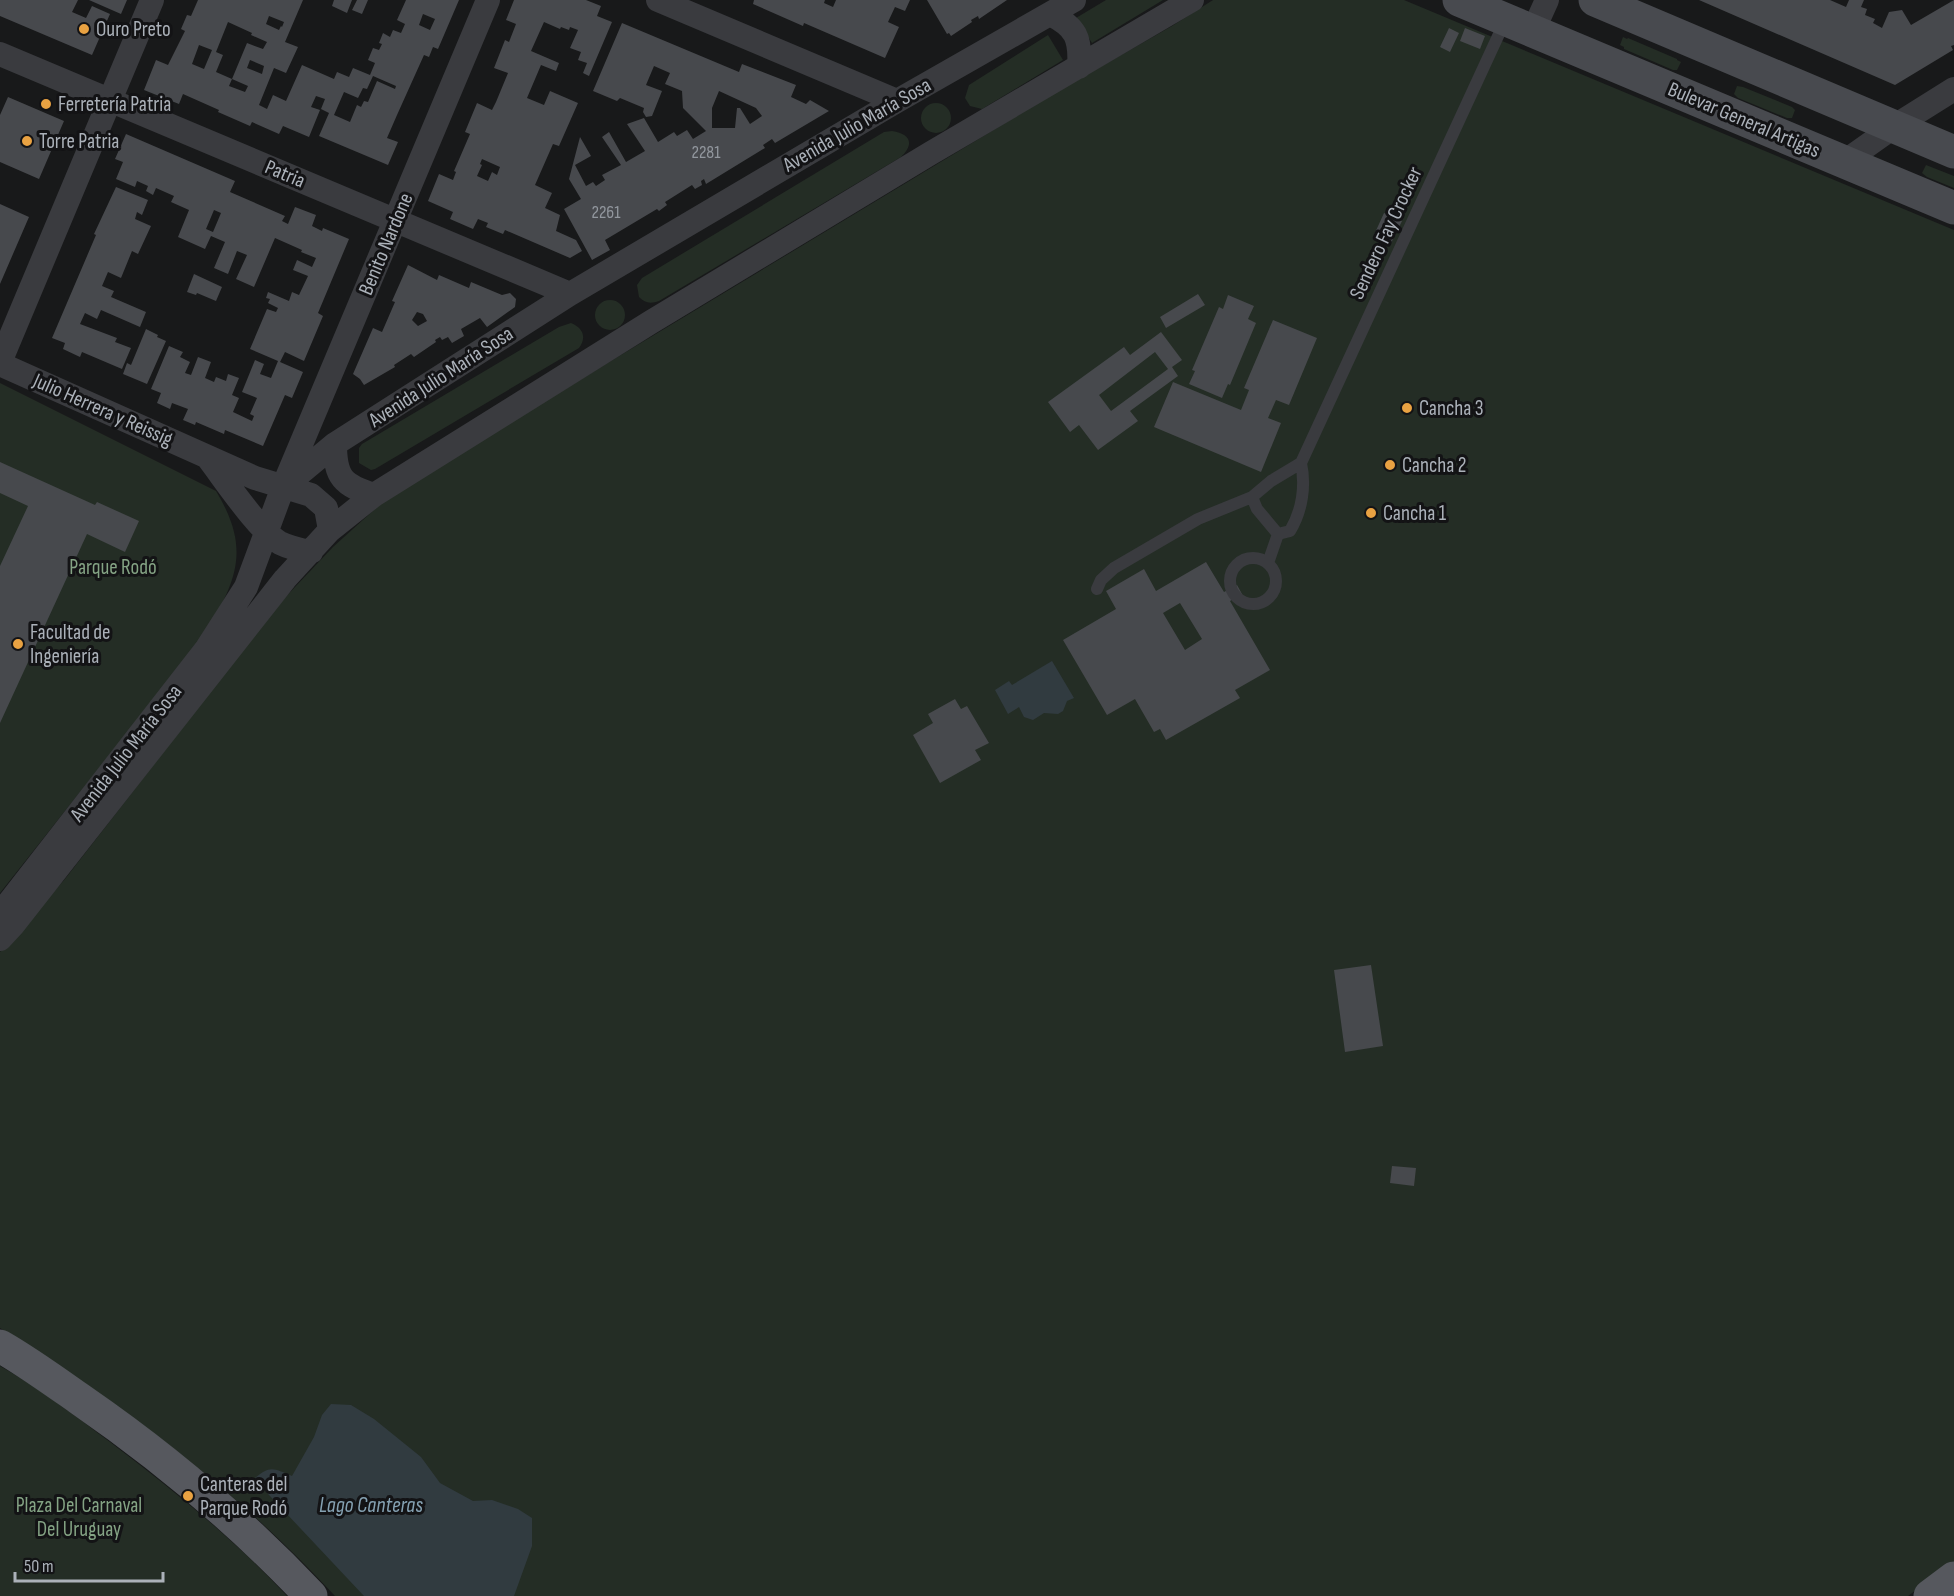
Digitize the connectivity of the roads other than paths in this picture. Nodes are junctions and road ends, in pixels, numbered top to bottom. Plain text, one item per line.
1 (152, 0) edge
2 (488, 0) edge
3 (658, 0) edge
4 (1074, 0) edge
5 (1192, 0) edge
6 (1547, 0) edge
7 (1595, 0) edge
8 (1496, 13) edge
9 (1050, 15) junction
10 (0, 54) edge
11 (1079, 67) junction
12 (1954, 89) edge
13 (109, 100) junction
14 (897, 101) junction
15 (1894, 126) junction
16 (1954, 152) edge
17 (1844, 162) junction
18 (1954, 208) edge
19 (396, 221) junction
20 (570, 294) junction
21 (0, 363) edge
22 (335, 444) junction
23 (206, 457) junction
24 (1301, 463) junction
25 (283, 487) junction
26 (374, 495) junction
27 (1252, 497) junction
28 (330, 530) junction
29 (266, 532) junction
30 (1278, 534) junction
31 (311, 552) junction
32 (1268, 563) dead end
33 (1097, 589) dead end
34 (0, 914) edge
35 (0, 939) edge
36 (0, 1346) edge
37 (1954, 1578) edge
38 (311, 1596) edge
39 (1930, 1596) edge

1 - 13 street
2 - 19 street, Benito Nardone
3 - 14 street
4 - 9 street, Avenida Julio María Sosa
5 - 11 street, Avenida Julio María Sosa
6 - 8 street
7 - 15 main road
8 - 17 main road, Bulevar General Artigas
8 - 24 lane, Sendero Fay Crocker
9 - 11 street
9 - 14 street, Avenida Julio María Sosa
10 - 13 street, Patria
11 - 26 street, Avenida Julio María Sosa
12 - 15 street
13 - 19 street, Patria
13 - 21 street
14 - 20 street, Avenida Julio María Sosa
15 - 16 main road
15 - 17 street
17 - 18 main road, Bulevar General Artigas
19 - 20 street, Patria
19 - 25 street, Benito Nardone
20 - 22 street, Avenida Julio María Sosa
21 - 23 street, Julio Herrera y Reissig
22 - 25 street, Avenida Julio María Sosa
22 - 26 street
23 - 25 street, Julio Herrera y Reissig
23 - 29 street, Julio Herrera y Reissig
24 - 27 lane
24 - 30 lane, Sendero Fay Crocker
25 - 28 street, Julio Herrera y Reissig
25 - 29 street, Avenida Julio María Sosa
26 - 28 street, Avenida Julio María Sosa
27 - 30 lane
27 - 33 lane
28 - 31 street, Avenida Julio María Sosa
29 - 31 street, Julio Herrera y Reissig
29 - 34 street, Avenida Julio María Sosa
30 - 32 lane
31 - 35 street, Avenida Julio María Sosa
36 - 38 main road
37 - 39 main road

